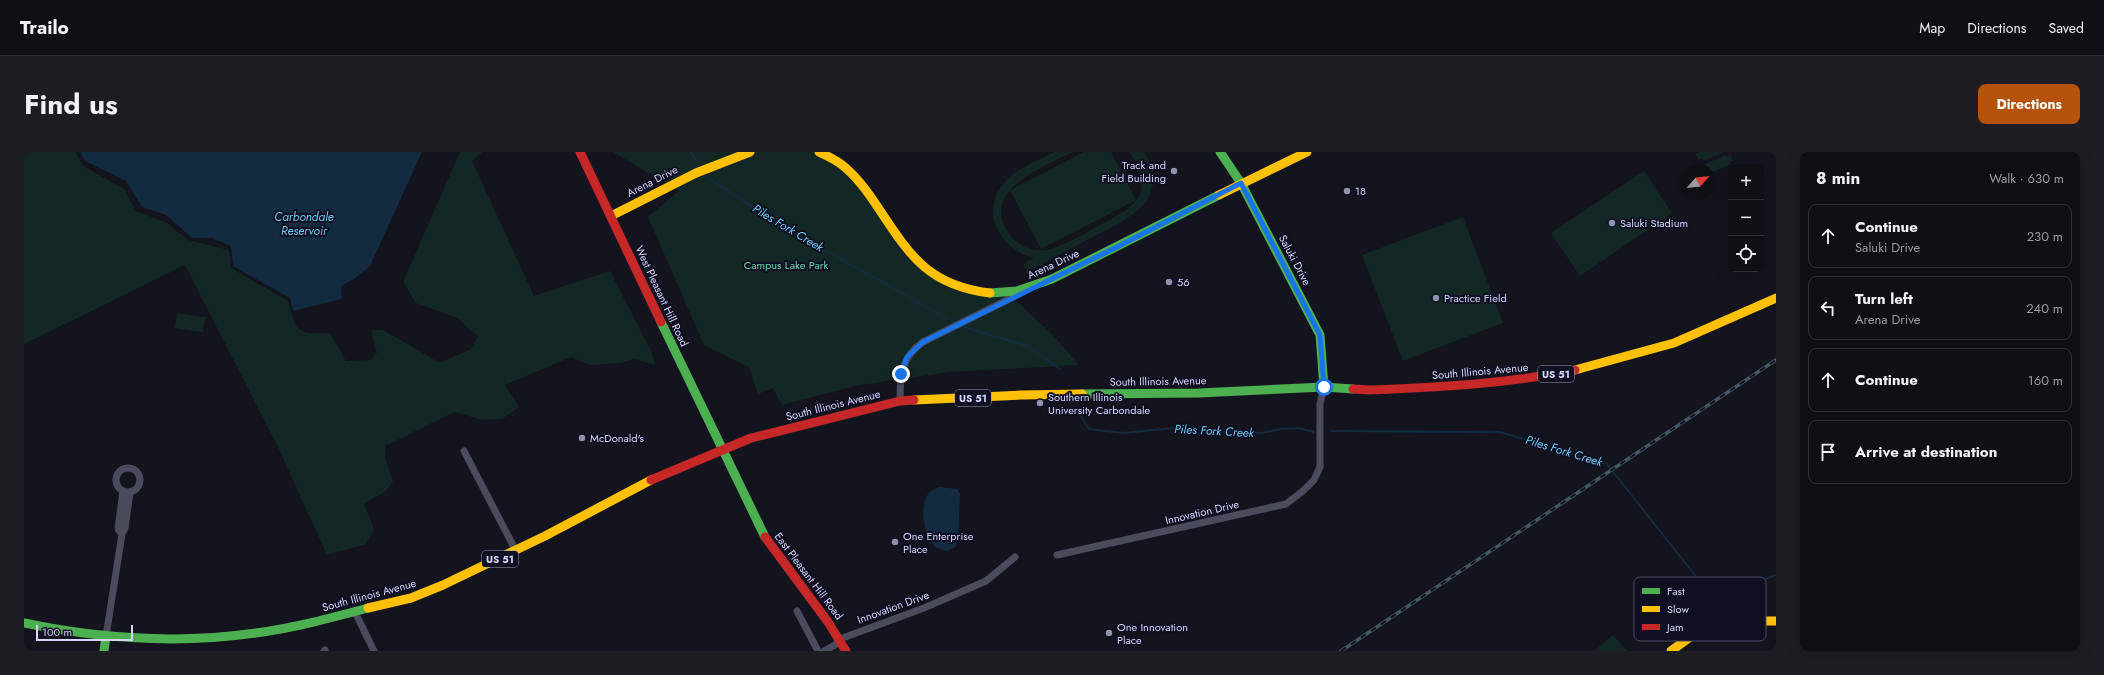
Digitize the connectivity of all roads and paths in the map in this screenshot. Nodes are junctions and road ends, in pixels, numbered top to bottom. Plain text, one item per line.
1 (580, 152) edge
2 (750, 152) edge
3 (819, 152) edge
4 (1220, 152) edge
5 (1307, 152) edge
6 (1241, 183) junction
7 (611, 216) junction
8 (1031, 288) junction
9 (1776, 298) edge
10 (1324, 387) junction
11 (900, 402) junction
12 (722, 450) junction
13 (464, 451) dead end
14 (127, 491) dead end
15 (516, 551) junction
16 (1057, 555) dead end
17 (1015, 557) dead end
18 (797, 611) dead end
19 (355, 612) junction
20 (24, 623) edge
21 (106, 636) junction
22 (840, 639) junction
23 (1685, 641) edge
24 (104, 651) edge
25 (374, 651) edge
26 (818, 651) edge
27 (824, 651) edge
28 (846, 651) edge
29 (1671, 651) edge

1 - 7 main road, West Pleasant Hill Road
2 - 7 main road, Arena Drive
3 - 8 main road, Arena Drive
4 - 6 main road, Saluki Drive
5 - 6 main road, Arena Drive
6 - 8 main road, Arena Drive
6 - 10 main road, Saluki Drive
7 - 12 main road, West Pleasant Hill Road
8 - 11 street
9 - 10 main road, South Illinois Avenue / US 51
10 - 11 main road, South Illinois Avenue / US 51
10 - 16 street, Innovation Drive
11 - 12 main road, South Illinois Avenue / US 51
12 - 15 main road, South Illinois Avenue / US 51
12 - 22 main road, East Pleasant Hill Road
13 - 15 street
14 - 21 street
15 - 19 main road, South Illinois Avenue / US 51
17 - 22 street, Innovation Drive
18 - 26 street
19 - 21 main road, South Illinois Avenue / US 51
19 - 25 street
20 - 21 main road, US 51
21 - 24 main road
22 - 27 street, Innovation Drive
22 - 28 main road, East Pleasant Hill Road
23 - 29 main road

